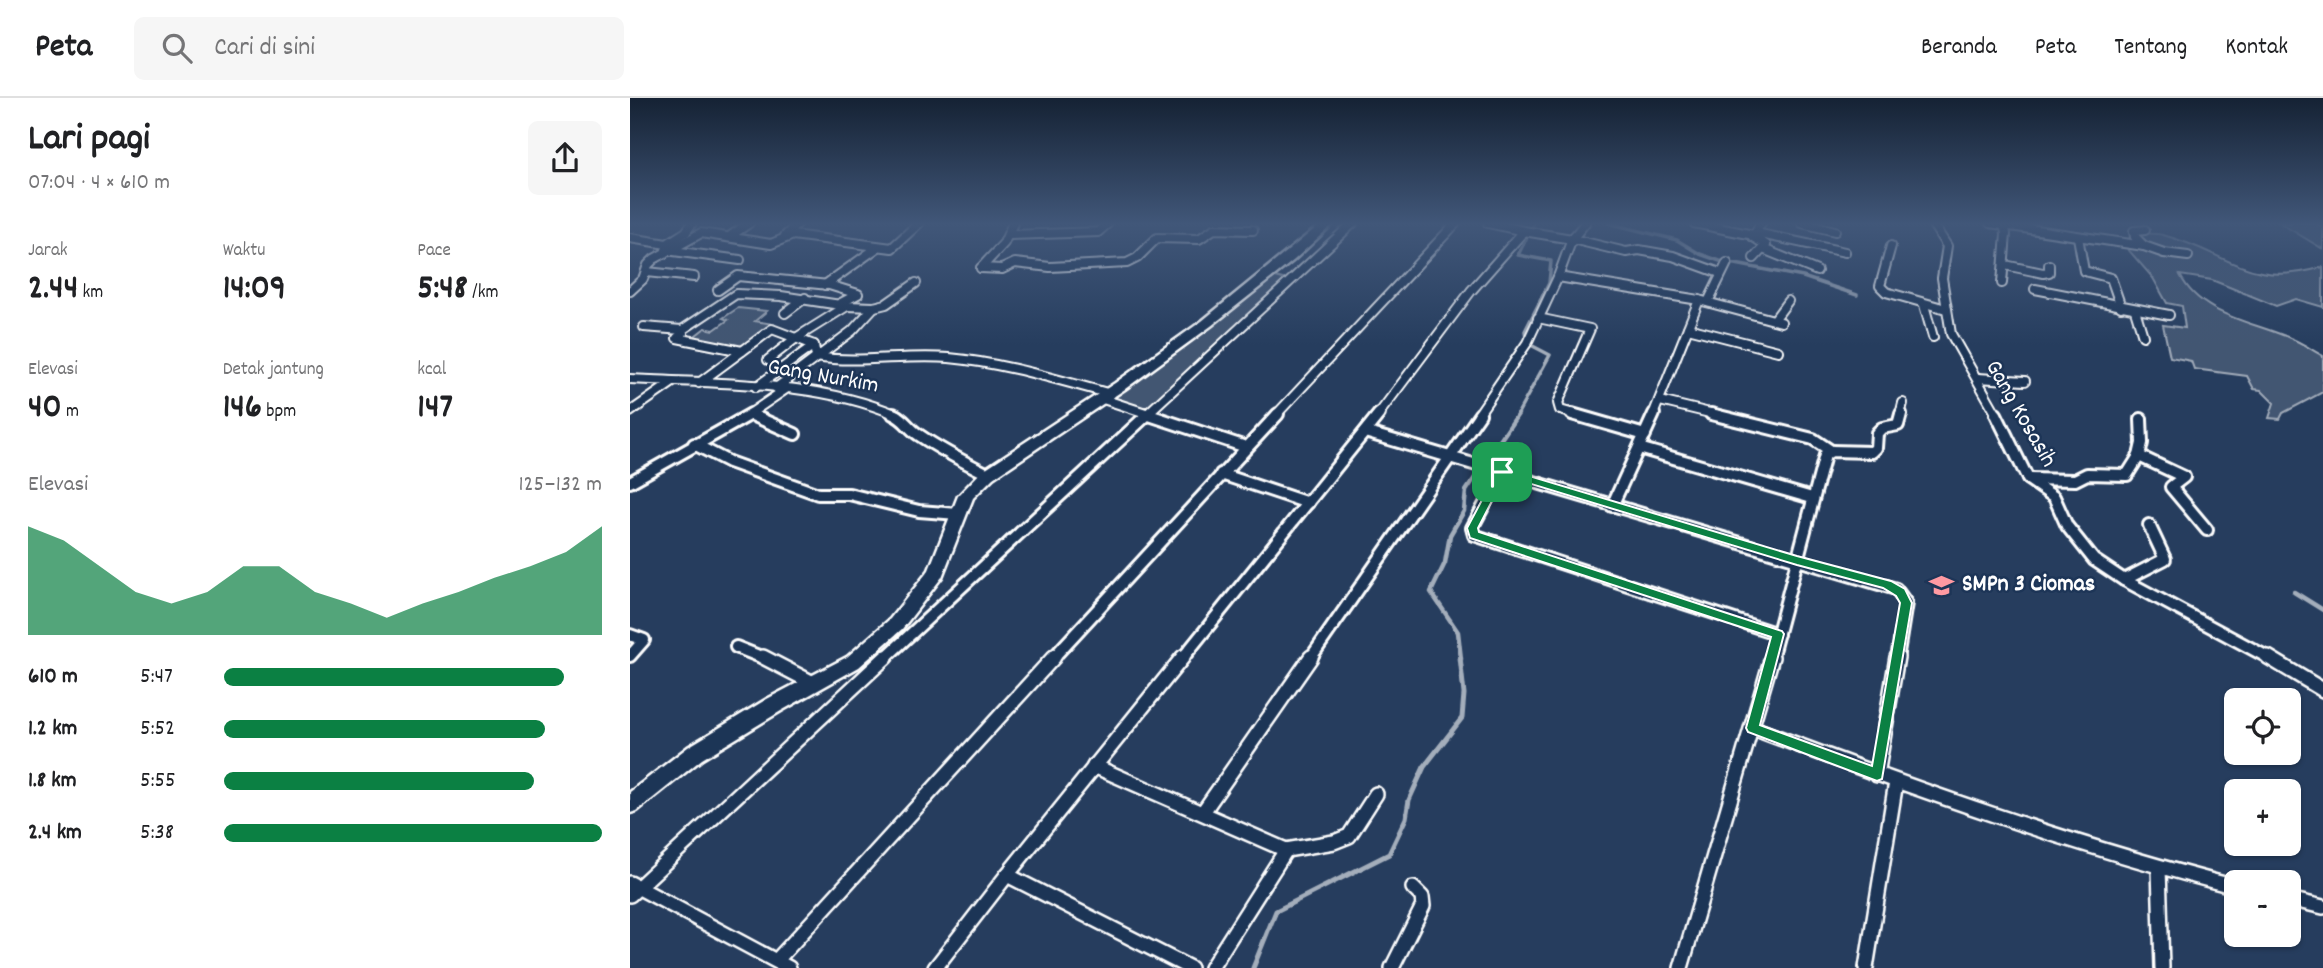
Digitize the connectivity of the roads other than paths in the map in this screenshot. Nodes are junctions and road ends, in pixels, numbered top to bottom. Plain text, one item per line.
1 (1727, 263) dead end
2 (650, 264) edge
3 (855, 264) edge
4 (985, 264) edge
5 (1014, 264) edge
6 (1020, 264) edge
7 (1121, 264) edge
8 (1279, 264) edge
9 (1309, 264) edge
10 (1418, 264) edge
11 (1498, 264) edge
12 (1563, 264) edge
13 (1695, 264) edge
14 (1799, 264) edge
15 (1886, 264) edge
16 (1944, 264) edge
17 (2082, 264) edge
18 (2005, 265) joint
19 (2049, 265) dead end
20 (1817, 271) dead end
21 (647, 272) junction
22 (1720, 273) junction
23 (694, 277) dead end
24 (1558, 278) junction
25 (916, 283) dead end
26 (2002, 283) dead end
27 (825, 285) junction
28 (2035, 289) dead end
29 (718, 290) dead end
30 (630, 291) edge
31 (858, 294) junction
32 (805, 298) junction
33 (1703, 301) junction
34 (1788, 301) dead end
35 (1924, 304) junction
36 (843, 305) junction
37 (870, 307) junction
38 (2121, 307) junction
39 (1946, 309) junction
40 (2135, 310) junction
41 (785, 313) dead end
42 (2169, 315) dead end
43 (1538, 318) junction
44 (645, 327) dead end
45 (1688, 328) junction
46 (682, 330) junction
47 (2143, 336) dead end
48 (1933, 337) dead end
49 (796, 338) junction
50 (814, 345) junction
51 (741, 351) junction
52 (1778, 351) dead end
53 (817, 357) junction
54 (768, 360) dead end
55 (1978, 378) junction
56 (630, 379) edge
57 (2025, 381) dead end
58 (673, 382) junction
59 (699, 383) junction
60 (756, 387) junction
61 (781, 389) junction
62 (1107, 396) junction
63 (1660, 401) junction
64 (1903, 403) dead end
65 (630, 412) edge
66 (752, 415) junction
67 (1146, 415) junction
68 (2141, 419) dead end
69 (1365, 432) junction
70 (795, 434) dead end
71 (1645, 435) junction
72 (694, 444) junction
73 (1246, 447) junction
74 (1639, 448) junction
75 (1831, 451) junction
76 (1451, 456) junction
77 (2138, 456) junction
78 (1502, 472) junction
79 (988, 474) junction
80 (1221, 474) junction
81 (2028, 479) junction
82 (630, 482) edge
83 (1812, 498) junction
84 (1308, 503) junction
85 (1612, 506) junction
86 (958, 514) junction
87 (2149, 525) dead end
88 (2207, 530) dead end
89 (1797, 561) junction
90 (2124, 580) junction
91 (1778, 634) junction
92 (630, 635) edge
93 (736, 647) dead end
94 (630, 656) edge
95 (813, 683) junction
96 (2323, 690) edge
97 (1753, 728) junction
98 (1094, 766) junction
99 (1877, 775) junction
100 (1896, 782) junction
101 (1376, 794) dead end
102 (630, 804) edge
103 (1203, 812) junction
104 (1286, 850) junction
105 (2159, 869) junction
106 (1007, 875) junction
107 (2224, 884) edge
108 (1413, 888) dead end
109 (633, 889) edge
110 (2301, 902) edge
111 (2323, 907) edge
112 (783, 964) edge
113 (935, 968) edge
114 (1190, 968) edge
115 (1211, 968) edge
116 (1392, 968) edge
117 (1681, 968) edge
118 (1866, 968) edge
119 (2162, 968) edge

1 - 22 street
2 - 21 street
3 - 27 street
4 - 5 street
6 - 7 street
8 - 62 main road
9 - 67 street
10 - 73 street
11 - 69 street
12 - 24 street
13 - 22 street
14 - 20 street
15 - 35 street
16 - 39 street, Gang Kosasih
17 - 38 street
18 - 19 street
18 - 26 street
21 - 23 street
21 - 30 street
22 - 33 street
24 - 33 street
24 - 43 street
25 - 37 street
27 - 29 street
27 - 31 street
28 - 38 street
31 - 36 street
31 - 37 street
32 - 36 street
32 - 41 street
32 - 46 street
33 - 34 street
33 - 45 street
35 - 39 street
35 - 48 street
36 - 37 street
36 - 49 street
37 - 53 street
38 - 40 street
39 - 55 street, Gang Kosasih
40 - 42 street
40 - 47 street
43 - 71 street
43 - 76 street
44 - 46 street
45 - 52 street
45 - 63 street
46 - 51 street
49 - 50 street
49 - 51 street
49 - 54 street
50 - 53 street
50 - 60 street
51 - 59 street
53 - 61 street
53 - 62 street
55 - 57 street
55 - 81 street, Gang Kosasih
56 - 58 street, Gang Nurkim
58 - 59 street, Gang Nurkim
58 - 65 street
59 - 60 street, Gang Nurkim
60 - 61 street, Gang Nurkim
61 - 66 street
61 - 79 street, Gang Nurkim
62 - 67 street
62 - 79 main road
63 - 71 street
63 - 75 street
64 - 75 street
66 - 70 street
66 - 72 street
67 - 73 street
67 - 109 street
68 - 77 street
69 - 76 street
69 - 84 street
71 - 74 street
72 - 82 street
72 - 86 street
73 - 80 street
74 - 83 street
74 - 85 street
75 - 83 street
76 - 78 street
76 - 103 street
77 - 81 street
77 - 88 street
78 - 85 street
78 - 91 street
79 - 86 main road
80 - 84 street
80 - 112 street
81 - 90 street, Gang Kosasih
83 - 89 street
84 - 98 street
85 - 89 street
86 - 95 main road
87 - 90 street
89 - 91 street
89 - 99 street
90 - 96 street, Gang Kosasih
91 - 97 street
92 - 94 street
93 - 95 street
95 - 102 main road
97 - 99 street
97 - 117 street
98 - 103 street
98 - 106 street
99 - 100 street
100 - 105 street
100 - 118 street
101 - 104 street
103 - 104 street
104 - 115 street
105 - 107 street
105 - 119 street
106 - 113 street
106 - 114 street
108 - 116 street
109 - 112 street
110 - 111 street

